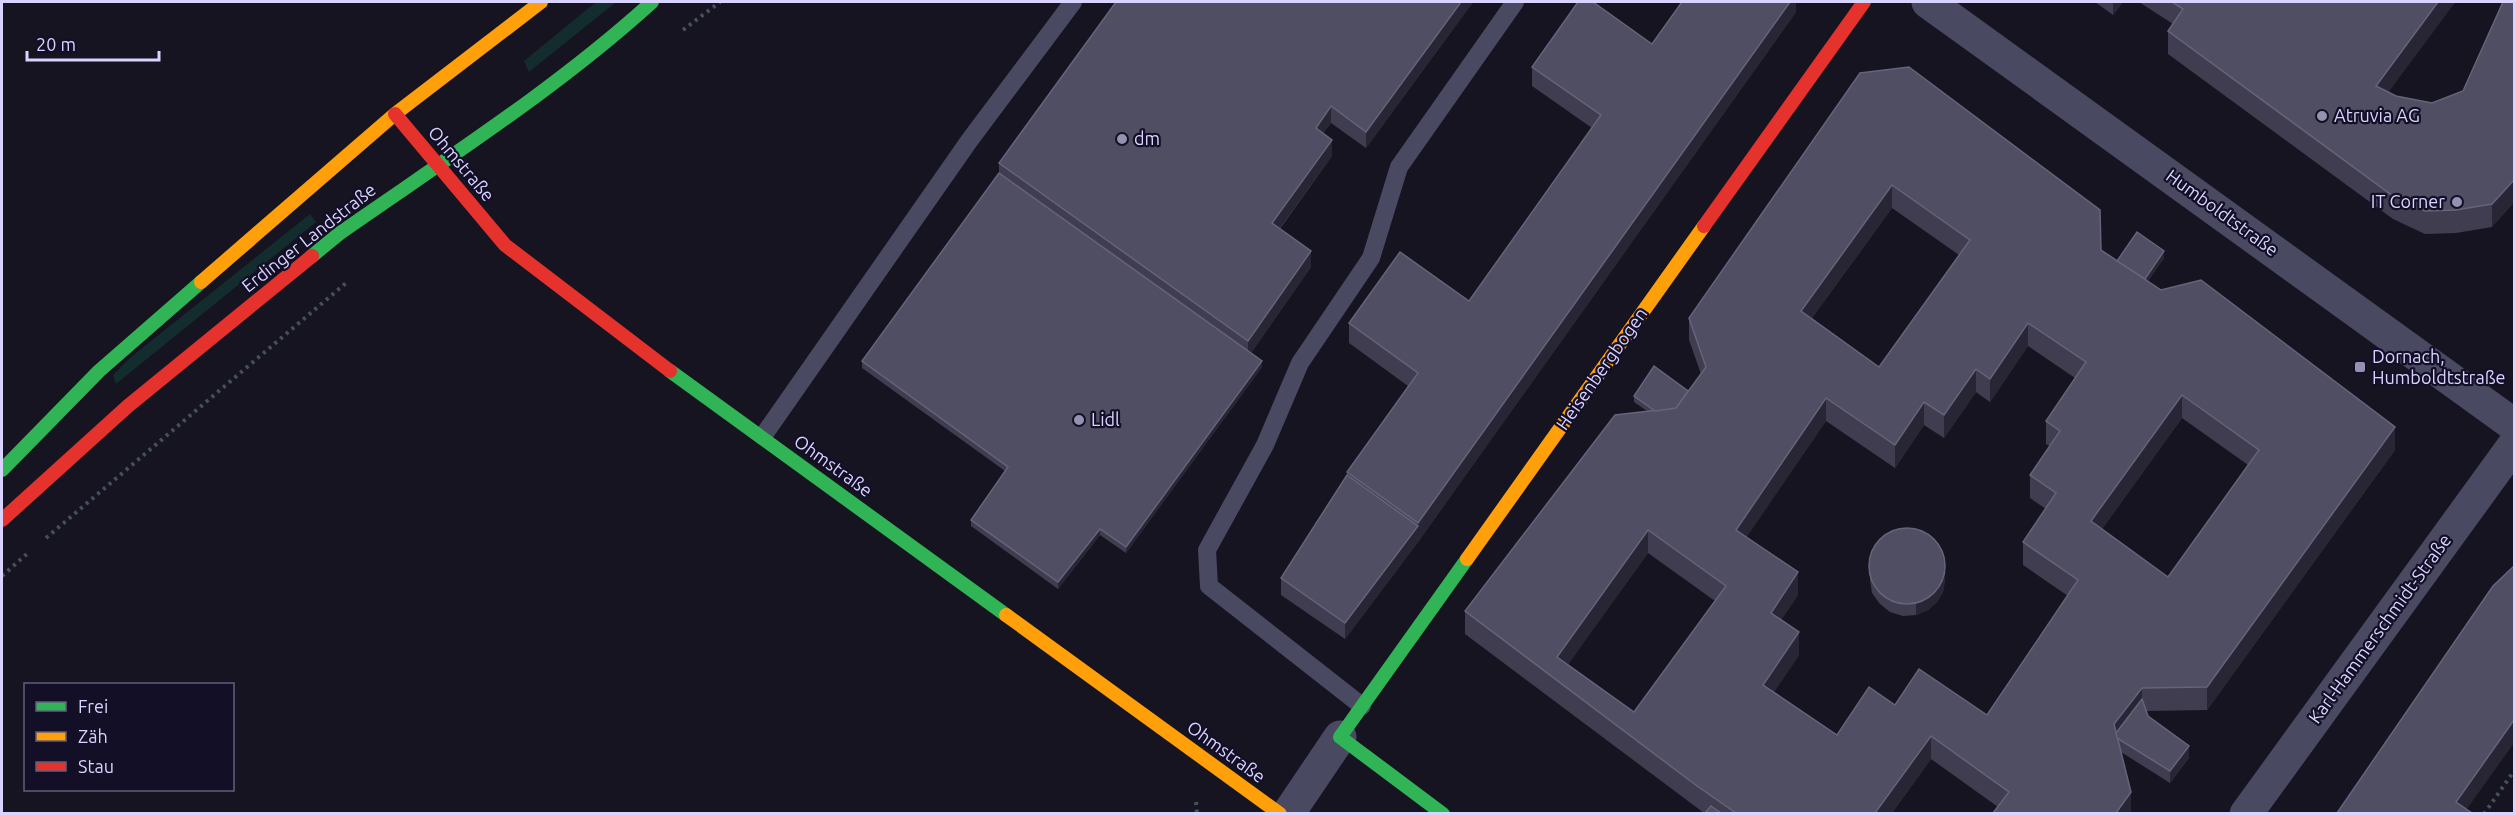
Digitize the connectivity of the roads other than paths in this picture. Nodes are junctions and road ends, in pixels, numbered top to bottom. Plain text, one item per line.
1 (541, 2) edge
2 (652, 2) edge
3 (1072, 2) edge
4 (1515, 2) edge
5 (1864, 2) edge
6 (1928, 2) edge
7 (395, 114) junction
8 (438, 164) junction
9 (2514, 425) edge
10 (762, 436) junction
11 (2514, 445) edge
12 (2, 471) edge
13 (2, 520) edge
14 (1362, 706) junction
15 (1340, 737) junction
16 (1280, 813) edge
17 (1288, 813) edge
18 (1443, 813) edge
19 (2246, 813) edge

1 - 7 street, Erdinger Landstraße
2 - 8 street, Erdinger Landstraße
3 - 10 lane
4 - 14 lane
5 - 14 street, Heisenbergbogen
6 - 9 street, Humboldtstraße
7 - 8 street, Ohmstraße
7 - 12 street, Erdinger Landstraße
8 - 10 street, Ohmstraße
8 - 13 street, Erdinger Landstraße
10 - 16 street, Ohmstraße
11 - 19 street, Karl-Hammerschmidt-Straße
14 - 15 street, Heisenbergbogen
15 - 17 street, Heisenbergbogen
15 - 18 street

